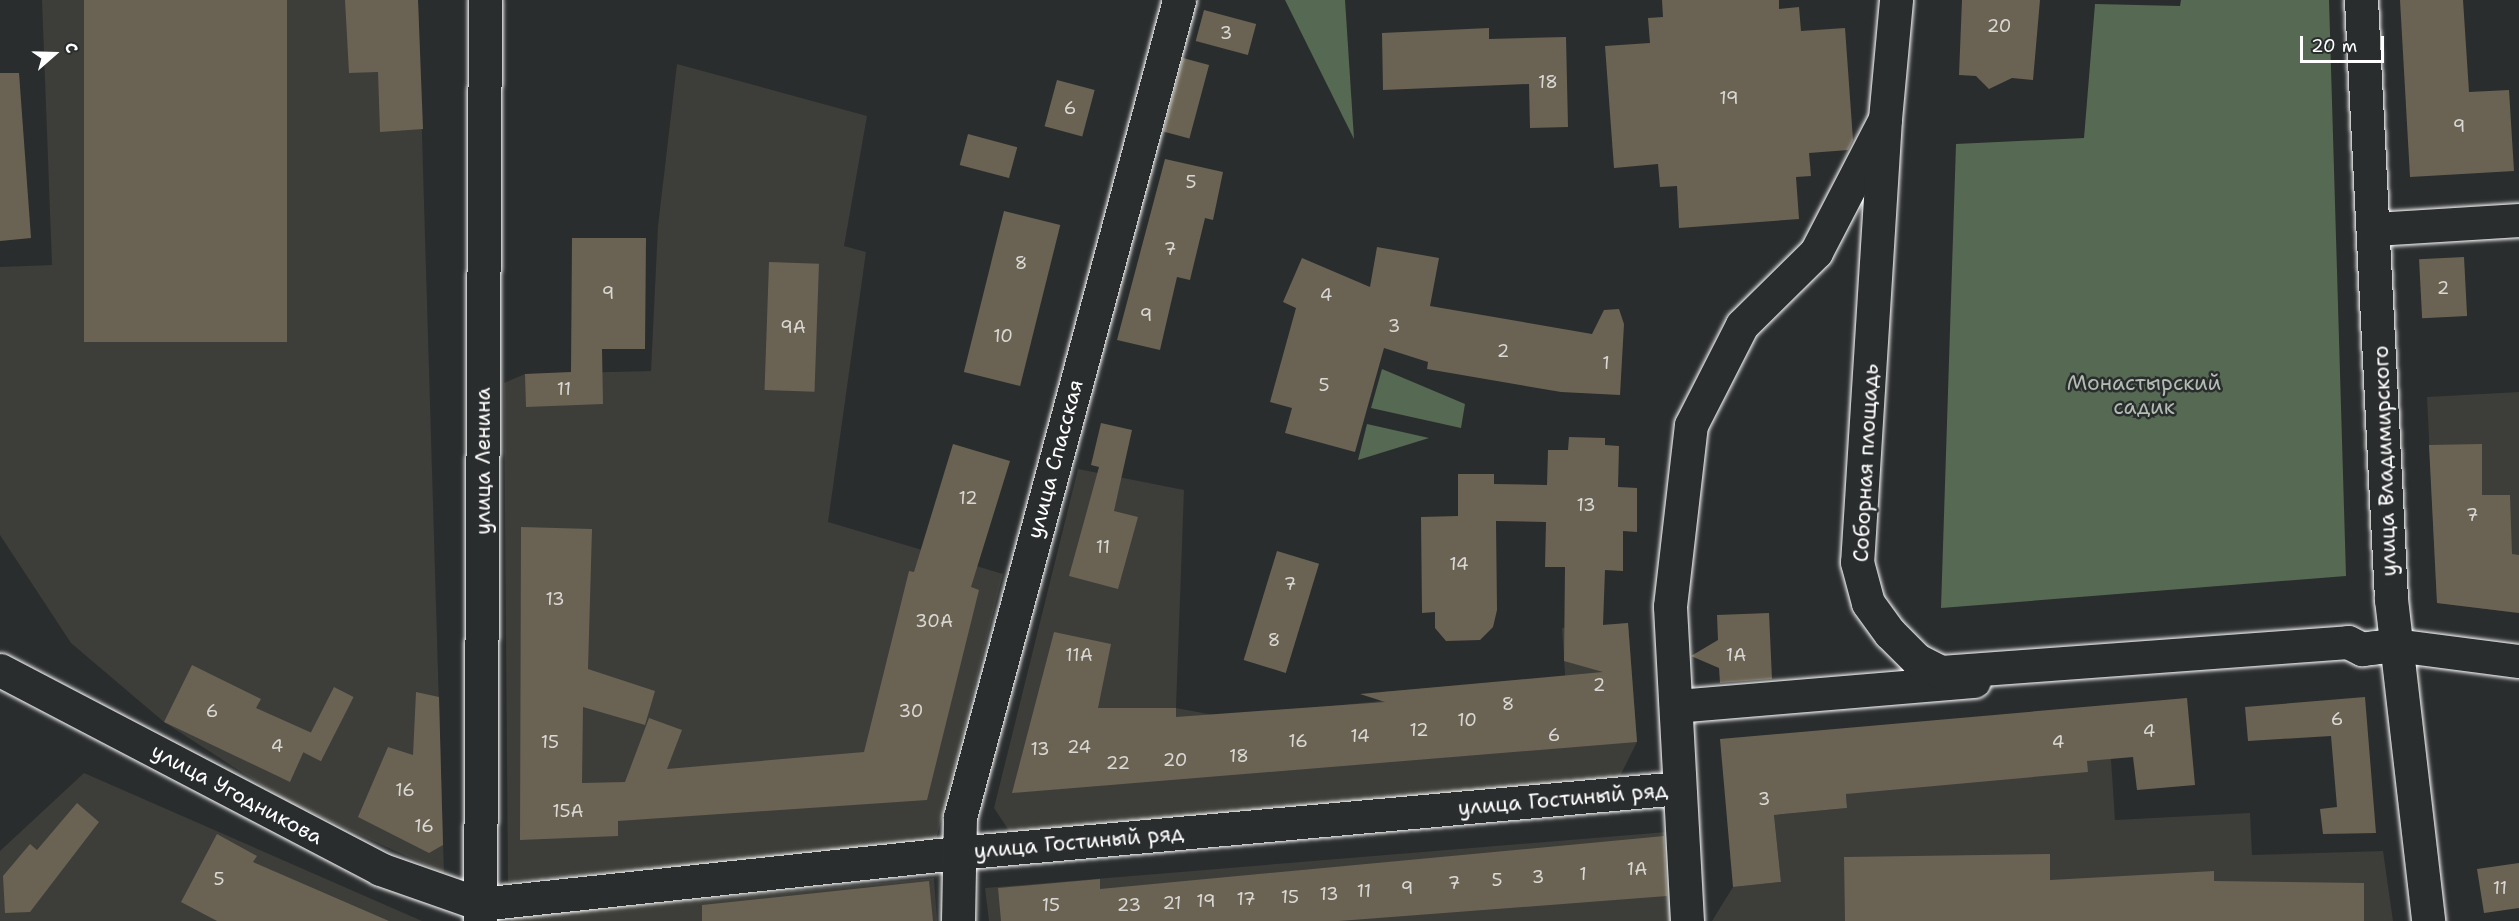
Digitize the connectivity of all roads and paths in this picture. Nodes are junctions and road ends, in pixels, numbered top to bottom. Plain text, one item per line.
1 (485, 0) edge
2 (1179, 0) edge
3 (1896, 0) edge
4 (2361, 0) edge
5 (1885, 119) junction
6 (2519, 220) edge
7 (2375, 229) junction
8 (2395, 645) junction
9 (2362, 649) junction
10 (2519, 661) edge
11 (0, 670) edge
12 (1676, 706) junction
13 (1679, 788) junction
14 (957, 853) junction
15 (480, 912) edge
16 (958, 921) edge
17 (1687, 921) edge
18 (2428, 921) edge

1 - 15 street, улица Ленина
2 - 14 street, улица Спасская
3 - 5 street, Соборная площадь
4 - 7 street, улица Владимирского
5 - 9 street, Соборная площадь
5 - 12 street, Соборная площадь
6 - 7 street
7 - 8 street, улица Владимирского
8 - 9 street, Соборная площадь
8 - 10 street, Соборная площадь
8 - 18 street, улица Владимирского
9 - 12 street, Соборная площадь
11 - 15 street, улица Угодникова
12 - 13 street, Соборная площадь
13 - 14 street, улица Гостиный ряд
13 - 17 street, Соборная площадь
14 - 15 street, улица Гостиный ряд
14 - 16 street, улица Спасская

